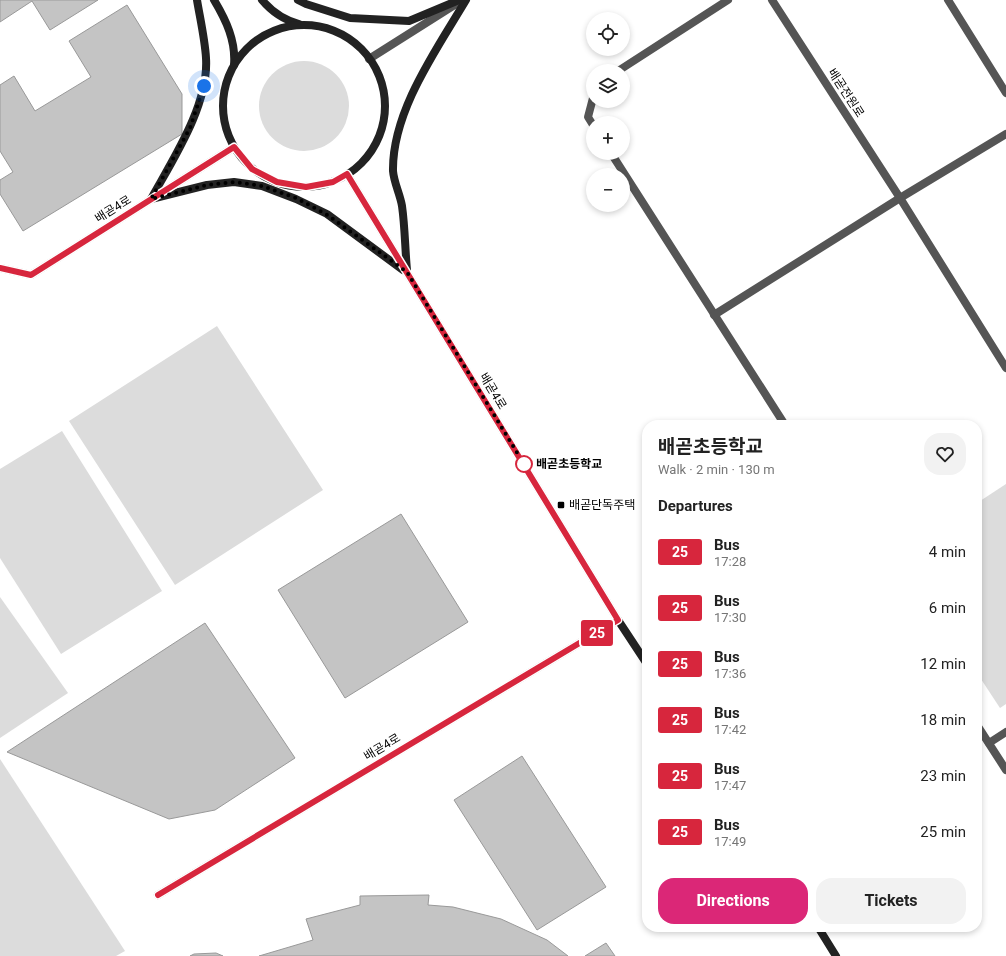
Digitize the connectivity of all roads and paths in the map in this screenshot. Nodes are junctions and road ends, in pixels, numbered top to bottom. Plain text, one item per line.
1 (197, 0) edge
2 (214, 0) edge
3 (262, 0) edge
4 (298, 0) edge
5 (459, 0) edge
6 (462, 0) edge
7 (466, 0) edge
8 (728, 0) edge
9 (772, 0) edge
10 (948, 0) edge
11 (304, 26) junction
12 (369, 59) junction
13 (629, 64) edge
14 (234, 65) junction
15 (1006, 93) edge
16 (1006, 134) edge
17 (234, 147) junction
18 (615, 160) edge
19 (347, 174) junction
20 (900, 198) junction
21 (151, 199) junction
22 (0, 268) edge
23 (407, 272) junction
24 (714, 315) junction
25 (1006, 368) edge
26 (782, 420) edge
27 (618, 620) junction
28 (642, 656) edge
29 (1006, 732) edge
30 (982, 733) edge
31 (989, 744) junction
32 (1006, 770) edge
33 (158, 895) dead end
34 (821, 932) edge
35 (836, 956) edge

1 - 21 main road
2 - 14 main road
3 - 11 main road
4 - 5 main road
6 - 12 street
7 - 23 main road
8 - 13 street
9 - 20 street, 배곧전원로
10 - 15 street
11 - 12 main road
11 - 14 main road
12 - 19 main road
14 - 17 main road
16 - 20 street
17 - 19 main road
17 - 21 street, 배곧4로
18 - 24 street
19 - 23 main road, 배곧4로
20 - 24 street
20 - 25 street, 배곧전원로
21 - 22 street, 배곧4로
21 - 23 main road
23 - 27 main road, 배곧4로
24 - 26 street
27 - 28 main road, 배곧4로
27 - 33 street, 배곧4로
29 - 31 street
30 - 31 street
31 - 32 street
34 - 35 main road

